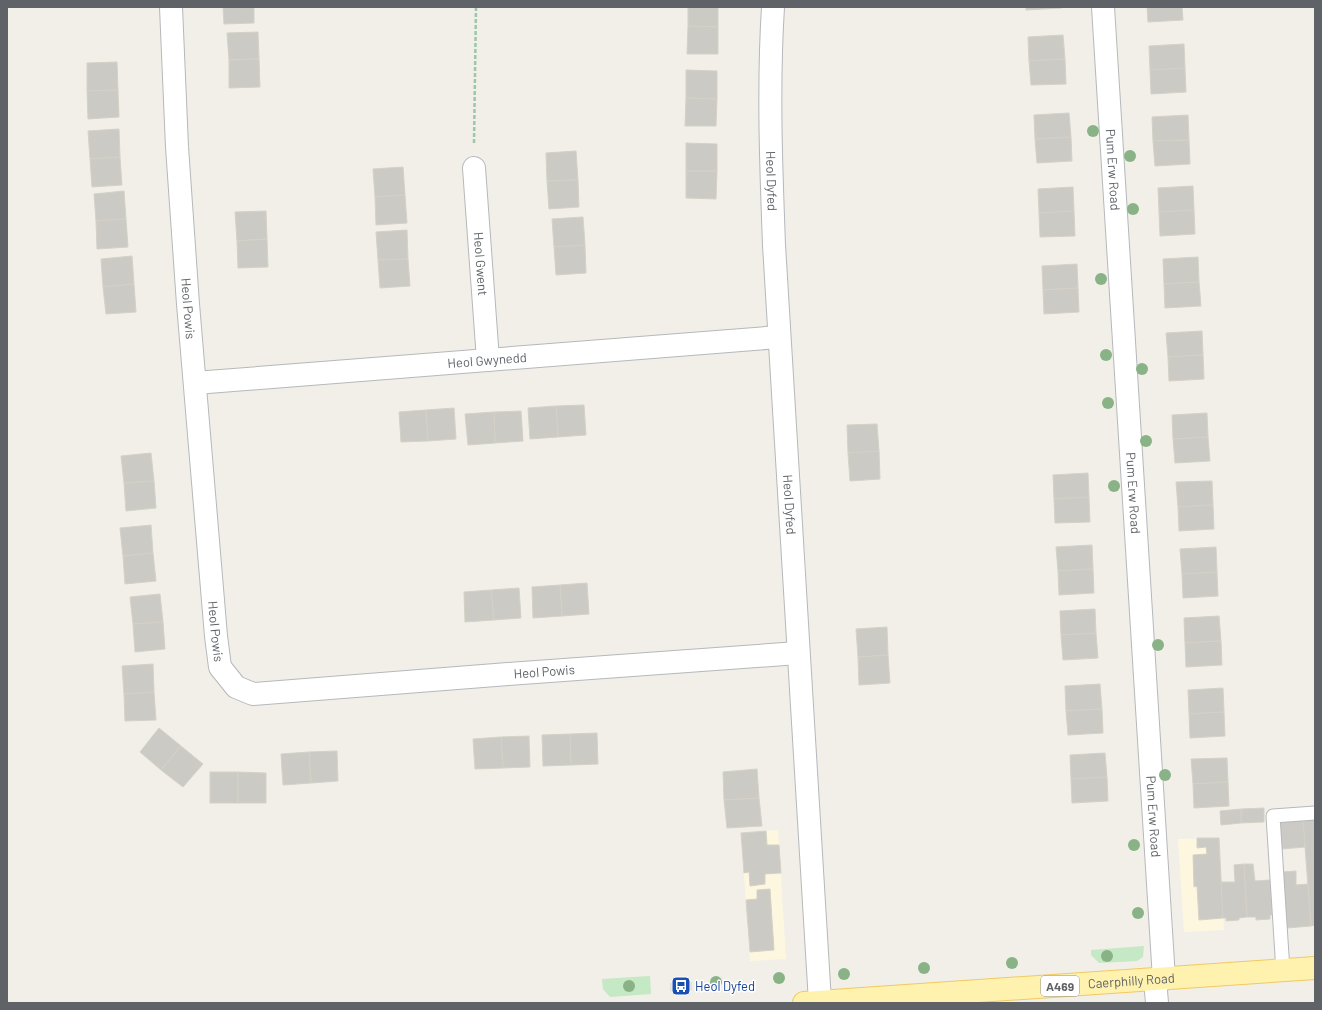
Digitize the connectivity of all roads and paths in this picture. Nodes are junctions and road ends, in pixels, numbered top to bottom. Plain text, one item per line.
1 (171, 7) edge
2 (476, 7) edge
3 (773, 7) edge
4 (1103, 7) edge
5 (474, 168) joint
6 (779, 336) junction
7 (488, 360) junction
8 (195, 383) junction
9 (798, 653) junction
10 (1315, 813) edge
11 (1315, 968) edge
12 (1283, 971) junction
13 (1160, 979) junction
14 (825, 1002) edge
15 (1157, 1003) edge

1 - 8 street, Heol Powis
2 - 5 path
3 - 6 street, Heol Dyfed
4 - 13 street, Pum Erw Road
5 - 7 street, Heol Gwent
6 - 7 street, Heol Gwynedd
6 - 9 street, Heol Dyfed
7 - 8 street, Heol Gwynedd
8 - 9 street, Heol Powis
9 - 14 street, Heol Dyfed
10 - 12 lane
11 - 12 main road, Caerphilly Road / A469
12 - 13 main road, Caerphilly Road / A469
13 - 14 main road, Caerphilly Road / A469
13 - 15 street, Pum Erw Road

